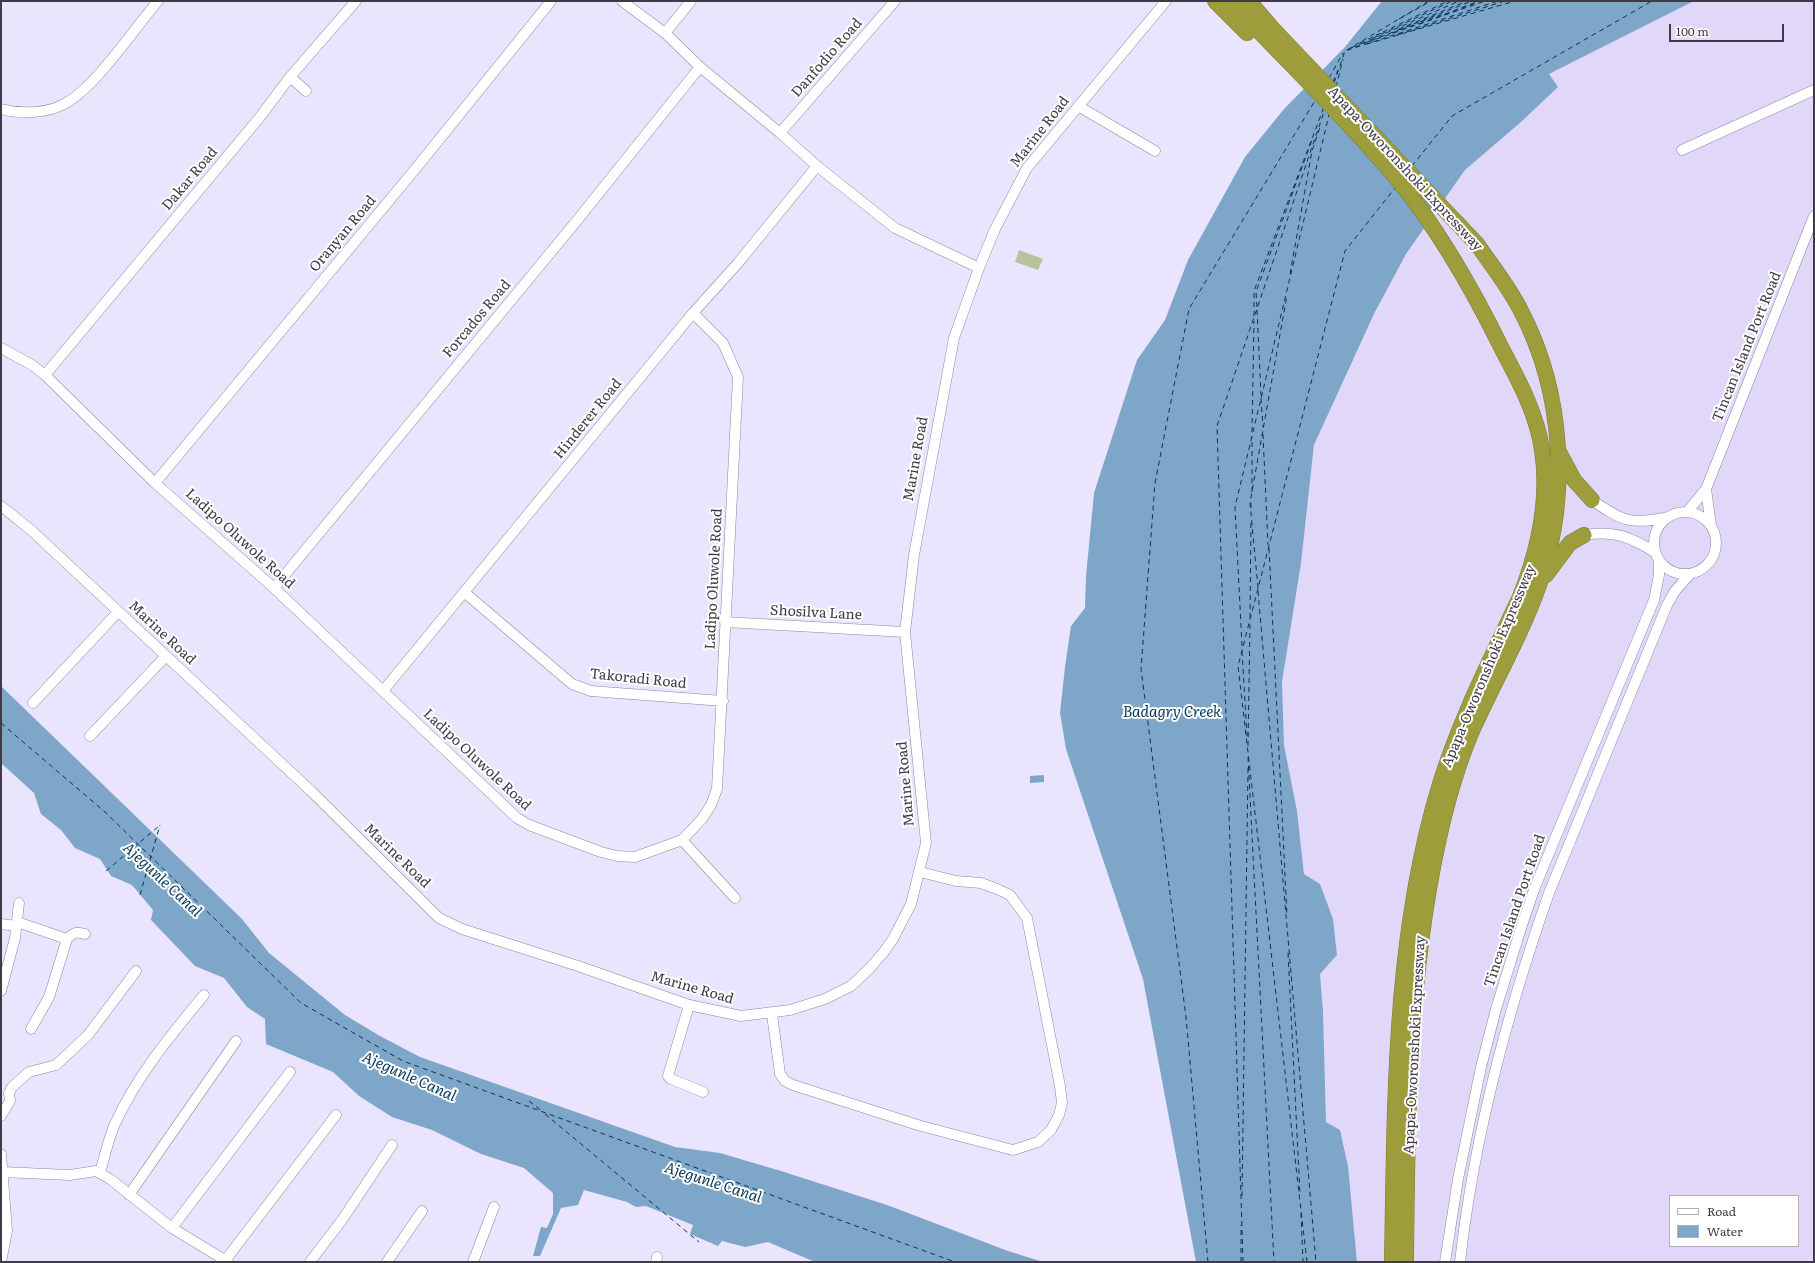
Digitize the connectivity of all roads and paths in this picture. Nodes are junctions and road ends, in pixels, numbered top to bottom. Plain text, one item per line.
1 (158, 1) edge
2 (356, 1) edge
3 (551, 1) edge
4 (622, 1) edge
5 (692, 1) edge
6 (895, 1) edge
7 (1166, 1) edge
8 (1215, 1) edge
9 (1233, 1) edge
10 (1249, 1) edge
11 (1258, 1) edge
12 (665, 34) junction
13 (700, 67) junction
14 (290, 77) junction
15 (1814, 90) edge
16 (306, 91) dead end
17 (1078, 106) junction
18 (1, 109) edge
19 (780, 133) junction
20 (1682, 150) dead end
21 (1155, 151) dead end
22 (817, 166) junction
23 (1423, 186) junction
24 (1412, 199) junction
25 (1814, 216) edge
26 (979, 268) junction
27 (693, 313) junction
28 (1, 348) edge
29 (45, 375) junction
30 (1557, 447) junction
31 (155, 483) junction
32 (1706, 489) junction
33 (1592, 500) joint
34 (1, 506) edge
35 (1688, 512) junction
36 (1670, 516) junction
37 (1711, 526) junction
38 (1584, 535) joint
39 (1658, 557) junction
40 (1690, 574) junction
41 (1539, 585) junction
42 (274, 588) junction
43 (464, 592) junction
44 (118, 612) junction
45 (725, 622) junction
46 (905, 632) junction
47 (166, 656) junction
48 (383, 691) junction
49 (723, 701) junction
50 (33, 703) dead end
51 (90, 736) dead end
52 (682, 840) junction
53 (920, 872) junction
54 (735, 898) dead end
55 (19, 903) dead end
56 (1, 924) edge
57 (16, 924) junction
58 (85, 934) dead end
59 (66, 939) junction
60 (136, 971) dead end
61 (1, 991) edge
62 (204, 995) dead end
63 (689, 1005) junction
64 (772, 1014) junction
65 (31, 1029) dead end
66 (236, 1041) dead end
67 (290, 1072) dead end
68 (1, 1092) edge
69 (704, 1092) dead end
70 (10, 1101) junction
71 (336, 1115) dead end
72 (1, 1116) edge
73 (392, 1145) dead end
74 (1, 1154) edge
75 (2, 1172) edge
76 (100, 1173) junction
77 (129, 1195) junction
78 (494, 1207) dead end
79 (422, 1211) dead end
80 (172, 1228) junction
81 (226, 1261) edge
82 (1, 1262) edge
83 (310, 1262) edge
84 (387, 1262) edge
85 (473, 1262) edge
86 (1392, 1262) edge
87 (1406, 1262) edge
88 (1445, 1262) edge
89 (1460, 1262) edge

1 - 18 street
2 - 14 street, Dakar Road
3 - 31 street, Oranyan Road
4 - 12 street
5 - 12 street
6 - 19 street, Danfodio Road
7 - 17 street, Marine Road
8 - 24 highway
9 - 24 highway, Apapa-Oworonshoki Expressway
10 - 23 highway, Apapa-Oworonshoki Expressway
11 - 23 highway
12 - 13 street
13 - 19 street
13 - 42 street, Forcados Road
14 - 16 street
14 - 29 street, Dakar Road
15 - 20 street
17 - 21 street
17 - 26 street, Marine Road
19 - 22 street
22 - 26 street
22 - 27 street, Hinderer Road
23 - 30 highway, Apapa-Oworonshoki Expressway
24 - 86 highway, Apapa-Oworonshoki Expressway
25 - 32 street, Tincan Island Port Road
26 - 46 street, Marine Road
27 - 43 street, Hinderer Road
27 - 45 street, Ladipo Oluwole Road
28 - 29 street, Ladipo Oluwole Road
29 - 31 street, Ladipo Oluwole Road
30 - 33 highway
30 - 41 highway, Apapa-Oworonshoki Expressway
31 - 42 street, Ladipo Oluwole Road
32 - 35 street, Tincan Island Port Road
32 - 37 street, Tincan Island Port Road
33 - 36 street
34 - 44 street, Marine Road
35 - 36 street
35 - 37 street
36 - 39 street
37 - 40 street
38 - 39 street
38 - 41 highway
39 - 40 street
39 - 88 street, Tincan Island Port Road
40 - 89 street, Tincan Island Port Road
41 - 87 highway, Apapa-Oworonshoki Expressway
42 - 48 street, Ladipo Oluwole Road
43 - 48 street, Hinderer Road
43 - 49 street, Takoradi Road
44 - 47 street, Marine Road
44 - 50 street
45 - 46 street, Shosilva Lane
45 - 49 street, Ladipo Oluwole Road
46 - 53 street, Marine Road
47 - 51 street
47 - 63 street, Marine Road
48 - 52 street, Ladipo Oluwole Road
49 - 52 street, Ladipo Oluwole Road
52 - 54 street
53 - 64 street, Marine Road
53 - 64 street
55 - 57 street
56 - 57 street
57 - 59 street
57 - 61 street
58 - 59 street
59 - 65 street
60 - 70 street
62 - 76 street
63 - 64 street, Marine Road
63 - 69 street
66 - 77 street
67 - 80 street
68 - 70 street
70 - 72 street
71 - 81 street
73 - 83 street
74 - 75 street
75 - 76 street
75 - 82 street
76 - 77 street
77 - 80 street
78 - 85 street
79 - 84 street
80 - 81 street

